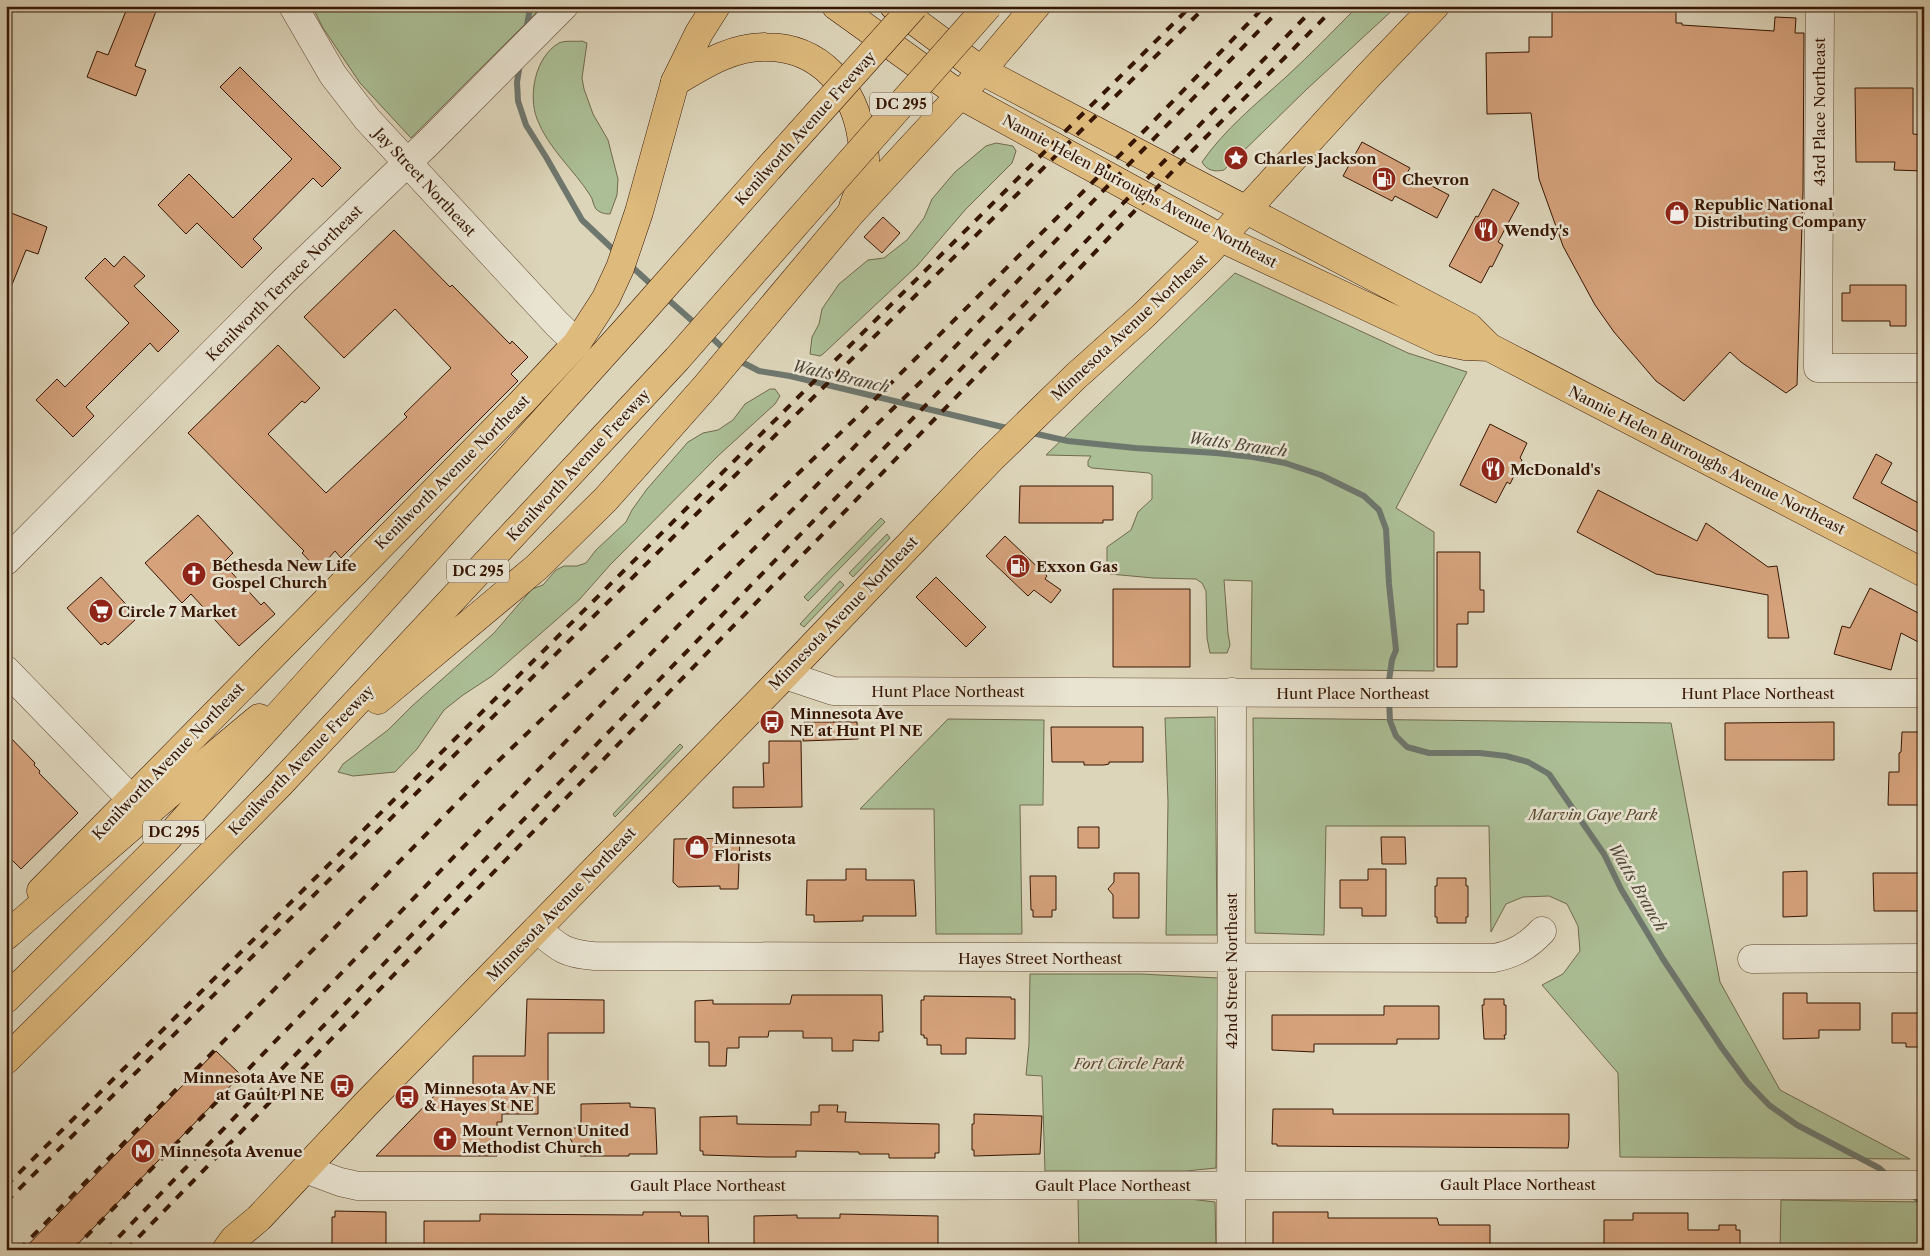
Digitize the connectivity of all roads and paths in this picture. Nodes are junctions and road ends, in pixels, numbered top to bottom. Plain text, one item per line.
1 (293, 6) edge
2 (564, 6) edge
3 (716, 6) edge
4 (836, 6) edge
5 (894, 6) edge
6 (914, 6) edge
7 (988, 6) edge
8 (1036, 6) edge
9 (1435, 6) edge
10 (1820, 6) edge
11 (982, 71) junction
12 (675, 82) junction
13 (960, 95) junction
14 (406, 162) junction
15 (1246, 211) junction
16 (851, 213) junction
17 (1221, 238) junction
18 (577, 343) junction
19 (1489, 347) junction
20 (1924, 368) edge
21 (6, 561) edge
22 (1924, 573) edge
23 (333, 656) junction
24 (6, 670) edge
25 (785, 675) junction
26 (1232, 692) junction
27 (1924, 693) edge
28 (280, 784) junction
29 (131, 799) junction
30 (6, 927) edge
31 (538, 929) junction
32 (1542, 931) dead end
33 (6, 936) edge
34 (1231, 958) junction
35 (1924, 958) edge
36 (1752, 959) dead end
37 (6, 999) edge
38 (6, 1060) edge
39 (304, 1169) junction
40 (1231, 1185) junction
41 (1924, 1185) edge
42 (253, 1223) junction
43 (226, 1250) edge
44 (249, 1250) edge
45 (1231, 1250) edge

1 - 14 street, Jay Street Northeast
2 - 14 street, Kenilworth Terrace Northeast
3 - 12 main road, Kenilworth Avenue Northeast
4 - 13 main road, Nannie Helen Burroughs Avenue Northeast
5 - 11 main road, Nannie Helen Burroughs Avenue Northeast
6 - 23 main road, Kenilworth Avenue Freeway / DC 295, bridge
7 - 28 main road, Kenilworth Avenue Freeway / DC 295, bridge
8 - 11 main road
9 - 15 main road, Minnesota Avenue Northeast
10 - 20 street, 43rd Place Northeast
11 - 13 main road
11 - 15 main road, Nannie Helen Burroughs Avenue Northeast
12 - 16 main road
12 - 18 main road, Kenilworth Avenue Northeast
13 - 16 main road
13 - 17 main road, Nannie Helen Burroughs Avenue Northeast
14 - 18 street, Jay Street Northeast
14 - 21 street, Kenilworth Terrace Northeast
15 - 17 main road, Minnesota Avenue Northeast
15 - 19 main road, Nannie Helen Burroughs Avenue Northeast
16 - 28 main road
17 - 19 main road, Nannie Helen Burroughs Avenue Northeast
17 - 25 main road, Minnesota Avenue Northeast
18 - 29 main road, Kenilworth Avenue Northeast
19 - 22 main road, Nannie Helen Burroughs Avenue Northeast
23 - 33 main road
23 - 37 main road, Kenilworth Avenue Freeway / DC 295
24 - 29 street
25 - 26 street, Hunt Place Northeast
25 - 31 main road, Minnesota Avenue Northeast
26 - 27 street, Hunt Place Northeast
26 - 34 street, 42nd Street Northeast
28 - 38 main road, Kenilworth Avenue Freeway / DC 295
29 - 30 main road, Kenilworth Avenue Northeast
31 - 34 street, Hayes Street Northeast
31 - 39 main road, Minnesota Avenue Northeast
32 - 34 street, Hayes Street Northeast
34 - 40 street, 42nd Street Northeast
35 - 36 street
39 - 40 street, Gault Place Northeast
39 - 42 main road, Minnesota Avenue Northeast
40 - 41 street, Gault Place Northeast
40 - 45 street, 42nd Street Northeast
42 - 43 main road, Minnesota Avenue Northeast
42 - 44 main road

